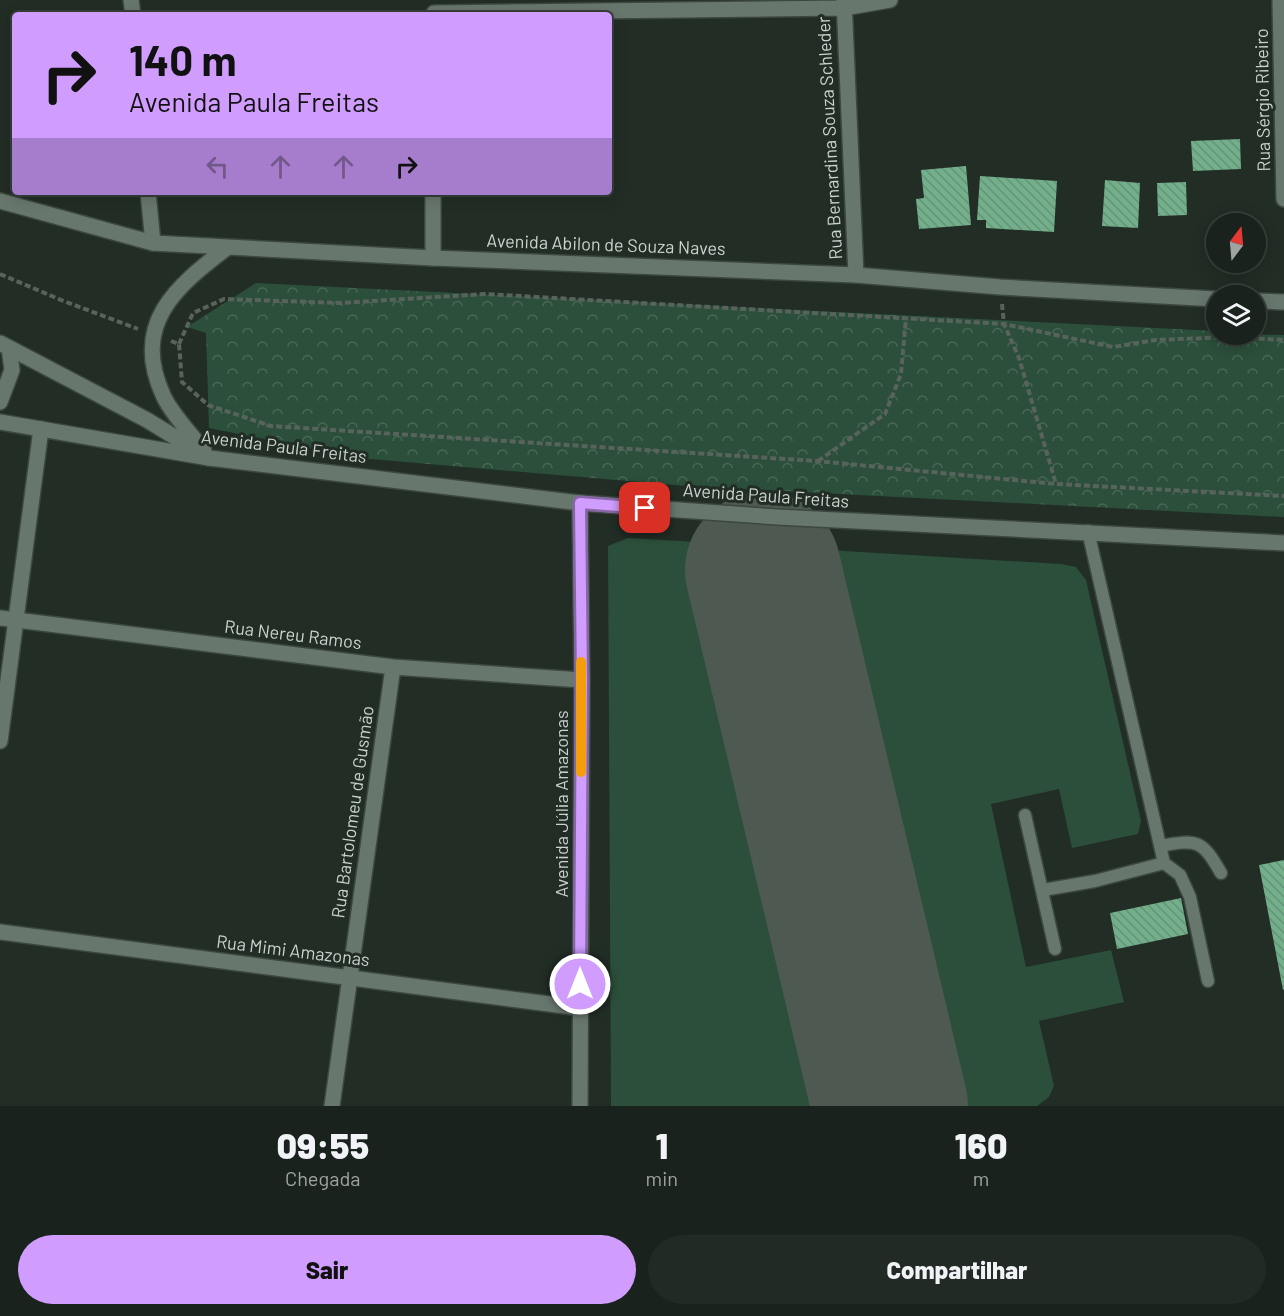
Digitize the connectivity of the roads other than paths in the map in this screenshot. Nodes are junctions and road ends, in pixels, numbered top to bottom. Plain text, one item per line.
1 (890, 0) edge
2 (1280, 0) edge
3 (844, 4) edge
4 (434, 9) edge
5 (148, 195) edge
6 (433, 195) edge
7 (1284, 199) edge
8 (0, 201) edge
9 (153, 243) junction
10 (228, 247) junction
11 (433, 258) junction
12 (856, 275) junction
13 (1206, 298) edge
14 (1266, 301) edge
15 (1284, 302) edge
16 (5, 346) edge
17 (0, 402) edge
18 (0, 422) edge
19 (41, 429) junction
20 (209, 458) junction
21 (580, 503) junction
22 (1088, 531) junction
23 (1284, 543) edge
24 (7, 619) edge
25 (393, 667) junction
26 (582, 680) junction
27 (0, 741) edge
28 (1025, 815) dead end
29 (1160, 846) junction
30 (1164, 863) junction
31 (1221, 873) dead end
32 (1043, 890) junction
33 (0, 932) edge
34 (1055, 949) dead end
35 (350, 978) junction
36 (1208, 981) dead end
37 (580, 1008) junction
38 (332, 1106) edge
39 (580, 1106) edge

1 - 3 street
2 - 7 street, Rua Sérgio Ribeiro
3 - 4 street
3 - 12 street, Rua Bernardina Souza Schleder
5 - 9 street
6 - 11 street
8 - 9 street, Avenida Abilon de Souza Naves
9 - 10 street, Avenida Abilon de Souza Naves
10 - 11 street, Avenida Abilon de Souza Naves
10 - 20 street
11 - 12 street, Avenida Abilon de Souza Naves
12 - 13 street, Avenida Abilon de Souza Naves
14 - 15 street
16 - 17 street
16 - 20 street
18 - 19 street, Avenida Paula Freitas
19 - 20 street, Avenida Paula Freitas
19 - 24 street
20 - 21 street, Avenida Paula Freitas
21 - 22 street, Avenida Paula Freitas
21 - 26 street, Avenida Júlia Amazonas
22 - 23 street, Avenida Paula Freitas
22 - 29 lane
24 - 25 street, Rua Nereu Ramos
24 - 27 street
25 - 26 street, Rua Nereu Ramos
25 - 35 street, Rua Bartolomeu de Gusmão
26 - 37 street, Avenida Júlia Amazonas
28 - 32 lane
29 - 30 lane
29 - 31 lane
30 - 32 lane
30 - 36 lane
32 - 34 lane
33 - 35 street, Rua Mimi Amazonas
35 - 37 street, Rua Mimi Amazonas
35 - 38 street, Rua Bartolomeu de Gusmão
37 - 39 street, Avenida Júlia Amazonas

